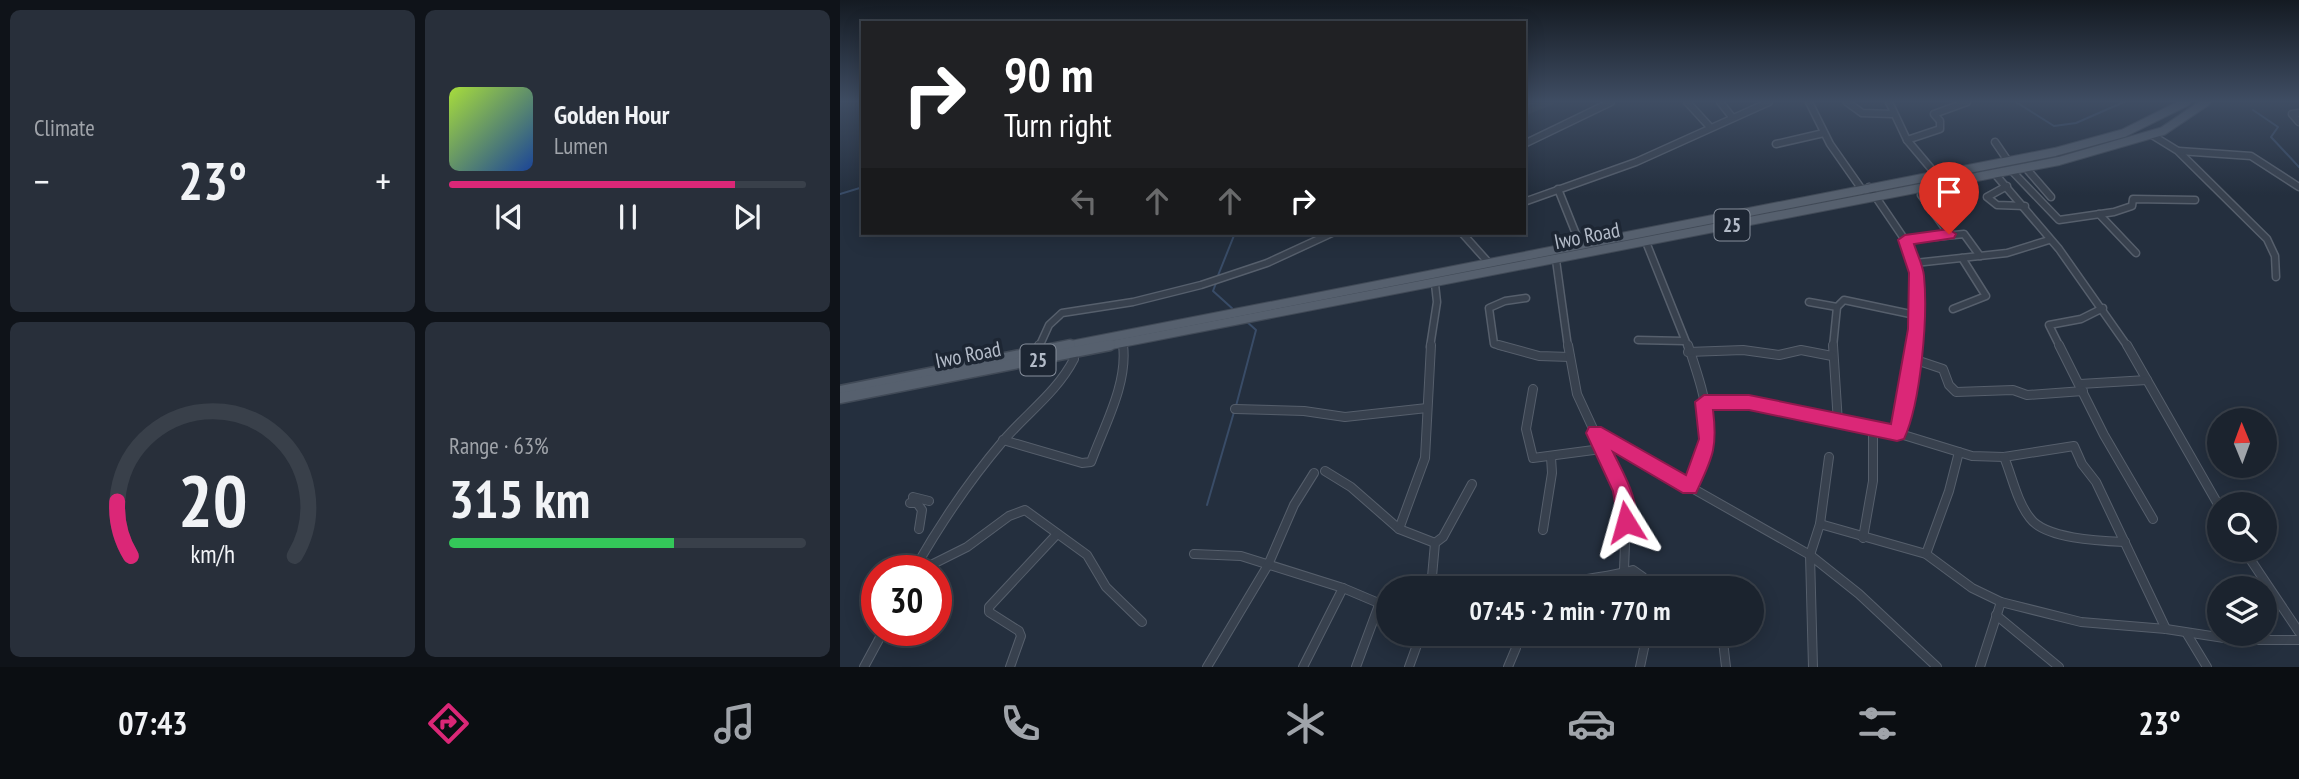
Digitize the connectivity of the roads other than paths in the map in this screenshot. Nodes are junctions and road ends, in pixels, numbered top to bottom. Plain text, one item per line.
1 (1547, 133) edge
2 (1696, 133) edge
3 (1824, 133) joint
4 (1903, 133) edge
5 (1928, 133) edge
6 (2120, 133) edge
7 (2156, 133) edge
8 (2152, 135) junction
9 (1907, 140) junction
10 (1995, 142) dead end
11 (1526, 143) edge
12 (1776, 144) dead end
13 (2178, 151) junction
14 (2010, 166) junction
15 (2025, 167) junction
16 (1995, 174) junction
17 (1939, 178) junction
18 (2007, 186) junction
19 (2299, 187) edge
20 (1558, 189) junction
21 (1866, 189) junction
22 (1921, 195) dead end
23 (1875, 196) junction
24 (2051, 197) dead end
25 (2194, 200) dead end
26 (1526, 201) edge
27 (2025, 206) junction
28 (2099, 214) junction
29 (1949, 234) junction
30 (1328, 235) edge
31 (1464, 235) edge
32 (1905, 240) junction
33 (2049, 240) junction
34 (1646, 242) junction
35 (1580, 244) junction
36 (2136, 253) dead end
37 (1980, 256) junction
38 (1962, 258) junction
39 (1556, 260) junction
40 (1488, 262) junction
41 (1915, 263) junction
42 (2276, 277) dead end
43 (1435, 284) junction
44 (1525, 298) dead end
45 (1809, 302) dead end
46 (1837, 307) junction
47 (1953, 309) dead end
48 (2103, 309) junction
49 (1241, 311) joint
50 (1915, 315) junction
51 (1232, 318) junction
52 (1638, 340) dead end
53 (1684, 341) junction
54 (1123, 343) junction
55 (1037, 352) junction
56 (1688, 352) junction
57 (1072, 353) junction
58 (1832, 356) junction
59 (1570, 357) junction
60 (1913, 359) junction
61 (2147, 380) junction
62 (877, 387) junction
63 (2081, 388) junction
64 (1533, 389) dead end
65 (840, 391) edge
66 (840, 398) edge
67 (1704, 402) junction
68 (1427, 408) junction
69 (1235, 410) dead end
70 (1838, 423) junction
71 (1873, 429) junction
72 (1595, 433) junction
73 (1897, 433) junction
74 (1003, 440) junction
75 (1601, 449) junction
76 (1959, 452) junction
77 (1550, 457) junction
78 (1829, 457) dead end
79 (2004, 457) junction
80 (1325, 471) dead end
81 (1314, 473) dead end
82 (1472, 484) dead end
83 (1689, 487) junction
84 (2211, 492) edge
85 (929, 501) dead end
86 (2153, 519) dead end
87 (1820, 524) junction
88 (919, 529) dead end
89 (1399, 530) junction
90 (1543, 530) dead end
91 (1057, 534) junction
92 (1863, 538) junction
93 (2125, 542) junction
94 (1435, 543) junction
95 (1194, 554) dead end
96 (1926, 554) junction
97 (922, 555) edge
98 (951, 555) edge
99 (1810, 555) junction
100 (2252, 562) edge
101 (1268, 564) junction
102 (1624, 570) junction
103 (1433, 576) edge
104 (1610, 576) edge
105 (1640, 576) edge
106 (1343, 587) junction
107 (1376, 602) edge
108 (2001, 602) junction
109 (1996, 615) junction
110 (1142, 622) dead end
111 (1376, 623) edge
112 (2166, 629) junction
113 (2299, 632) edge
114 (2188, 634) junction
115 (2299, 640) edge
116 (875, 646) edge
117 (1417, 646) edge
118 (1644, 646) edge
119 (1724, 646) edge
120 (1516, 648) dead end
121 (1816, 665) edge
122 (864, 667) edge
123 (1010, 667) edge
124 (1207, 667) edge
125 (1303, 667) edge
126 (1356, 667) edge
127 (1409, 667) edge
128 (1508, 667) edge
129 (1640, 667) edge
130 (1727, 667) edge
131 (1937, 667) edge
132 (1980, 667) edge
133 (2059, 667) edge
134 (2207, 667) edge

1 - 11 street
2 - 20 street
3 - 12 street
3 - 21 street
4 - 9 street
5 - 9 street
6 - 14 main road, Iwo Road
7 - 8 main road, Iwo Road / 25
8 - 13 street
8 - 15 main road, Iwo Road / 25
9 - 17 street
10 - 14 street
13 - 19 street
13 - 42 street
14 - 15 main road, Iwo Road / 25
14 - 16 main road, Iwo Road / 25
14 - 17 main road, Iwo Road
14 - 28 street
15 - 24 street
16 - 18 street
16 - 23 main road, Iwo Road / 25
17 - 21 main road, Iwo Road
18 - 27 street
18 - 27 street
20 - 26 street
20 - 35 street
21 - 23 street
21 - 35 main road, Iwo Road
22 - 29 street
23 - 32 street
23 - 34 main road, Iwo Road / 25
25 - 28 street
27 - 33 street
28 - 36 street
29 - 32 street
29 - 37 street
30 - 55 street
31 - 40 street
32 - 41 street
33 - 37 street
33 - 48 street
34 - 39 main road, Iwo Road / 25
34 - 53 street
35 - 40 main road, Iwo Road
37 - 38 street
38 - 41 street
38 - 47 street
39 - 43 main road, Iwo Road / 25
39 - 59 street
40 - 49 main road, Iwo Road
41 - 50 street
43 - 51 main road, Iwo Road / 25
43 - 68 street
44 - 59 street
45 - 46 street
46 - 50 street
46 - 58 street
48 - 61 street
48 - 63 street
49 - 51 main road, Iwo Road
50 - 60 street
51 - 54 main road, Iwo Road / 25
51 - 55 main road, Iwo Road
52 - 53 street
53 - 56 street
54 - 57 main road, Iwo Road / 25
54 - 74 street
55 - 62 main road, Iwo Road
56 - 58 street
56 - 67 street
57 - 62 main road, Iwo Road / 25
57 - 74 street
58 - 70 street
59 - 72 street
60 - 63 street
60 - 73 street
61 - 63 street
61 - 84 street
62 - 65 main road, Iwo Road
62 - 66 main road, Iwo Road / 25
63 - 86 street
64 - 77 street
67 - 70 street
67 - 83 street
68 - 69 street
68 - 89 street
70 - 71 street
71 - 73 street
71 - 92 street
72 - 75 street
72 - 83 street
73 - 76 street
74 - 97 street
75 - 77 street
75 - 102 street
76 - 79 street
76 - 96 street
77 - 90 street
78 - 87 street
79 - 93 street
79 - 93 street
80 - 89 street
81 - 101 street
82 - 94 street
83 - 99 street
85 - 88 street
87 - 92 street
87 - 99 street
89 - 94 street
91 - 98 street
91 - 110 street
91 - 123 street
92 - 96 street
93 - 112 street
94 - 103 street
95 - 101 street
96 - 108 street
99 - 121 street
99 - 131 street
100 - 113 street
101 - 106 street
101 - 124 street
102 - 104 street
102 - 105 street
106 - 107 street
106 - 125 street
108 - 109 street
108 - 112 street
109 - 132 street
109 - 133 street
111 - 126 street
112 - 114 street
114 - 115 street
114 - 134 street
116 - 122 street
117 - 127 street
118 - 129 street
119 - 130 street
120 - 128 street

